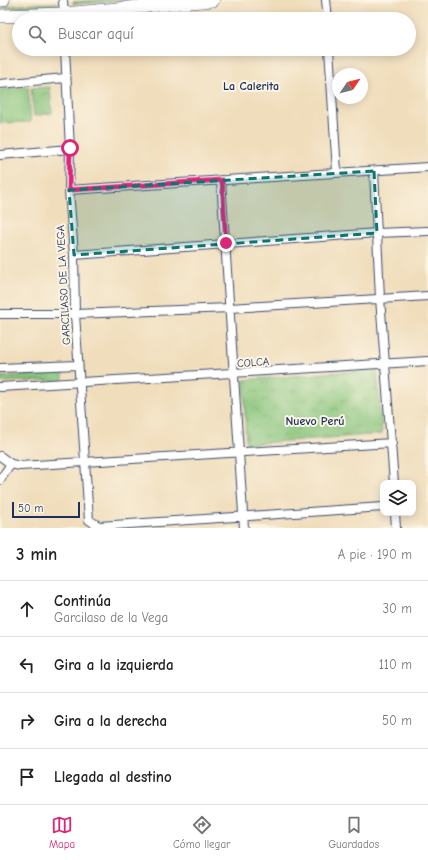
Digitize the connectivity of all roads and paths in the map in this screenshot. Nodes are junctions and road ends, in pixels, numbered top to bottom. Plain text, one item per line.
1 (0, 0) edge
2 (3, 0) edge
3 (63, 0) edge
4 (213, 0) edge
5 (326, 0) edge
6 (165, 2) edge
7 (64, 12) edge
8 (93, 12) edge
9 (327, 12) edge
10 (0, 16) edge
11 (12, 16) edge
12 (65, 56) edge
13 (329, 56) edge
14 (65, 78) junction
15 (0, 84) edge
16 (70, 148) junction
17 (0, 155) edge
18 (428, 167) edge
19 (337, 172) junction
20 (374, 172) junction
21 (222, 180) junction
22 (69, 190) junction
23 (428, 231) edge
24 (377, 233) junction
25 (226, 243) junction
26 (74, 255) junction
27 (428, 296) edge
28 (380, 298) junction
29 (230, 308) junction
30 (0, 314) edge
31 (75, 314) junction
32 (428, 361) edge
33 (385, 364) junction
34 (78, 365) junction
35 (0, 368) edge
36 (235, 374) junction
37 (80, 383) junction
38 (0, 387) edge
39 (392, 443) junction
40 (240, 452) junction
41 (0, 456) edge
42 (86, 462) junction
43 (11, 464) junction
44 (0, 480) edge
45 (394, 480) edge
46 (380, 507) edge
47 (395, 516) edge
48 (244, 517) junction
49 (101, 527) edge
50 (244, 528) edge
51 (396, 528) edge

1 - 2 main road
3 - 7 street
4 - 6 main road
5 - 9 street
6 - 8 main road
10 - 11 main road
12 - 14 street, GARCILASO DE LA VEGA
13 - 19 street
14 - 15 street
14 - 16 street, GARCILASO DE LA VEGA
16 - 17 street
16 - 22 street, GARCILASO DE LA VEGA
18 - 20 street
19 - 20 street
19 - 21 street
20 - 24 street
21 - 22 street
21 - 25 street
22 - 26 street, GARCILASO DE LA VEGA
23 - 24 street
24 - 25 street
24 - 28 street
25 - 26 street
25 - 29 street
26 - 31 street, GARCILASO DE LA VEGA
27 - 28 street
28 - 29 street
28 - 33 street
29 - 31 street
29 - 36 street
30 - 31 street
31 - 34 street, GARCILASO DE LA VEGA
32 - 33 street, COLCA
33 - 36 street, COLCA
33 - 39 street
34 - 35 street
34 - 37 street, GARCILASO DE LA VEGA
36 - 37 street, COLCA
36 - 40 street
37 - 38 street, COLCA
37 - 42 street, GARCILASO DE LA VEGA
39 - 40 street
39 - 45 street
40 - 42 street
40 - 48 street
41 - 43 street
42 - 43 street
42 - 49 street, GARCILASO DE LA VEGA
43 - 44 street
46 - 48 street
47 - 51 street
48 - 49 street
48 - 50 street

